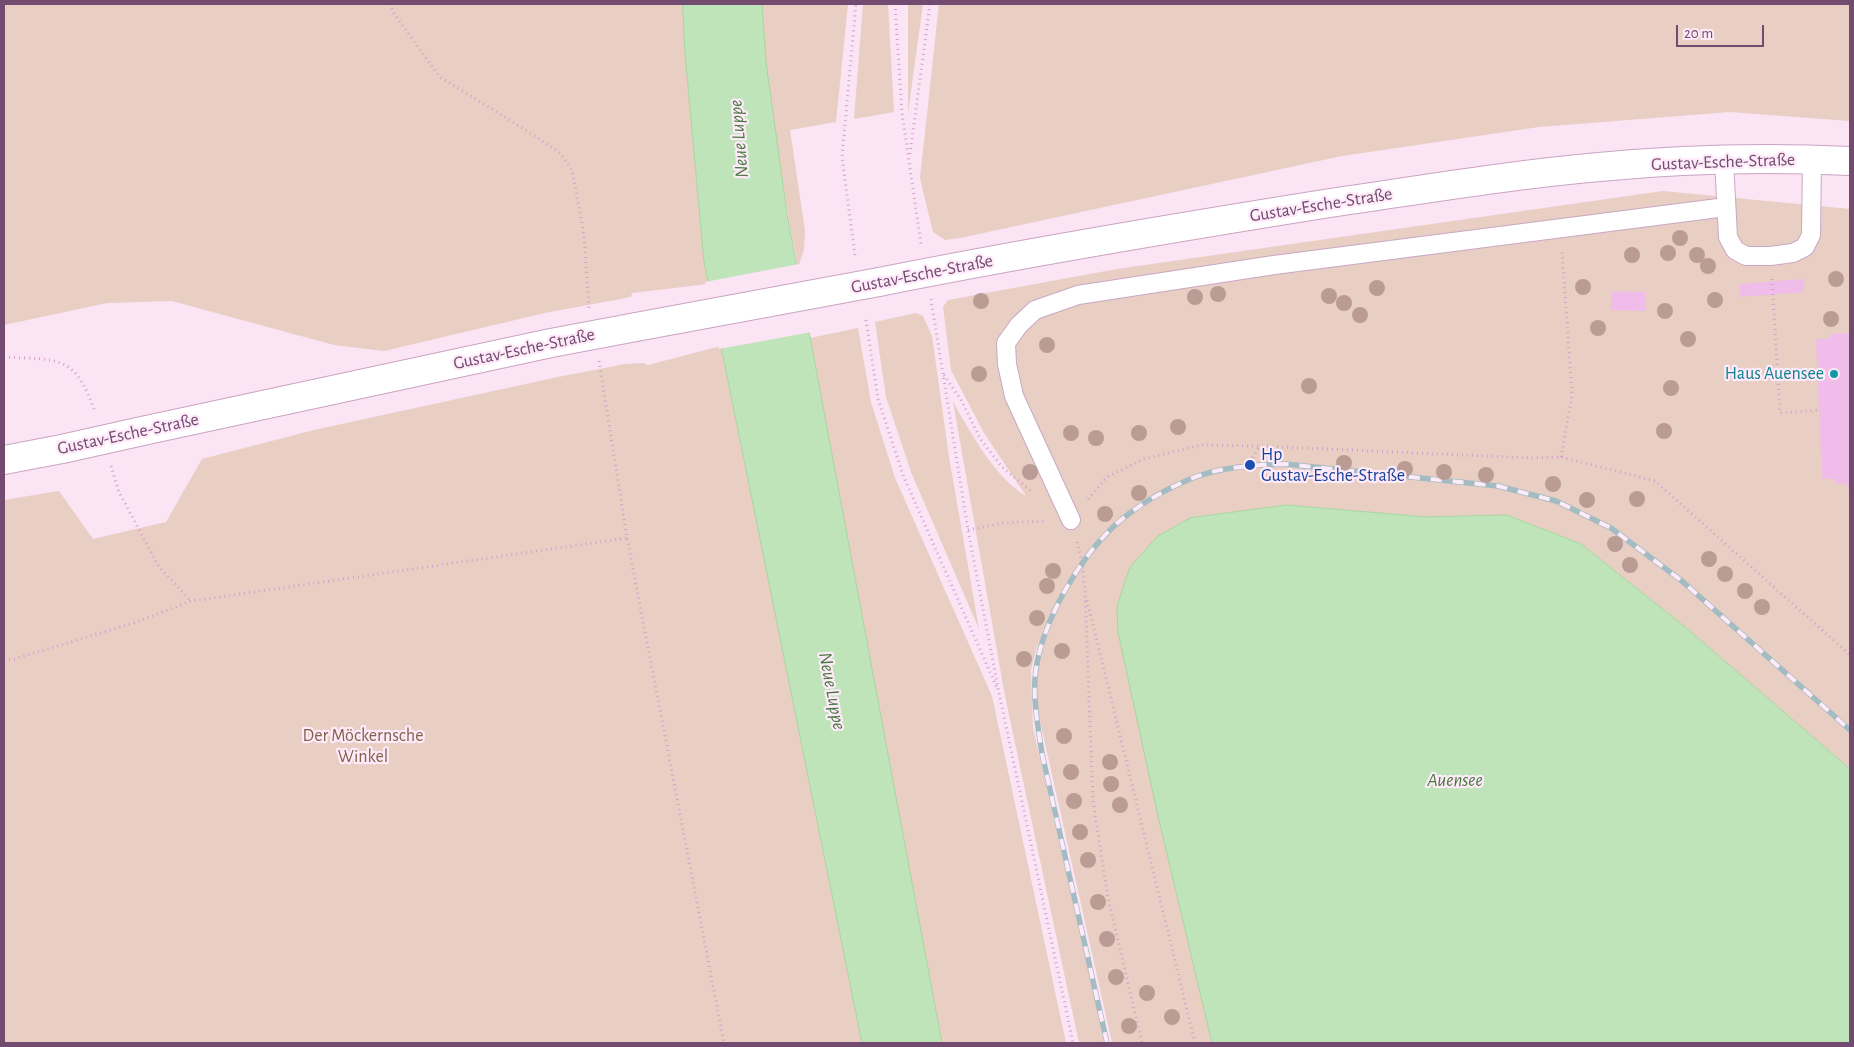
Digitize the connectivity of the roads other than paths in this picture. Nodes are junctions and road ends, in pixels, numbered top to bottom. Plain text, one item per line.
1 (1812, 159) junction
2 (1724, 160) junction
3 (1850, 161) edge
4 (1726, 207) junction
5 (4, 460) edge
6 (1071, 520) road end

1 - 2 main road, Gustav-Esche-Straße
1 - 3 main road, Gustav-Esche-Straße
1 - 4 lane
2 - 4 lane
2 - 5 main road, Gustav-Esche-Straße, bridge
4 - 6 lane

